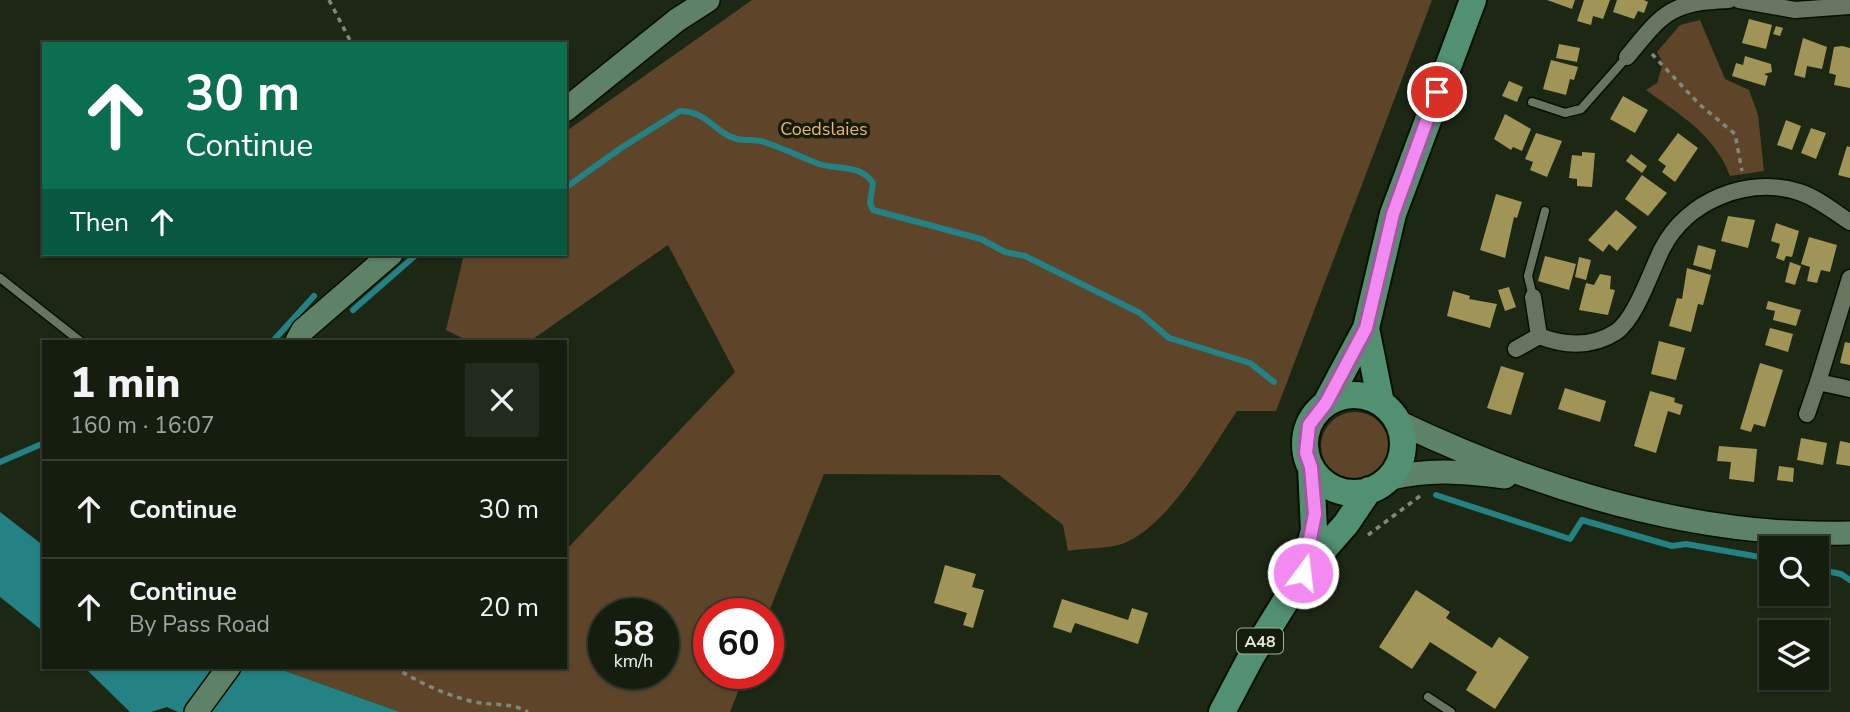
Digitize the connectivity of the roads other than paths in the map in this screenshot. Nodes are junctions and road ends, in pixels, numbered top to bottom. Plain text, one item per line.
1 (708, 0) edge
2 (1473, 0) edge
3 (1729, 0) edge
4 (1739, 0) edge
5 (1681, 2) edge
6 (1850, 6) edge
7 (1627, 57) joint
8 (1532, 102) dead end
9 (567, 108) edge
10 (1545, 211) dead end
11 (1850, 222) edge
12 (389, 256) edge
13 (0, 278) edge
14 (1850, 278) edge
15 (1534, 297) joint
16 (1366, 328) junction
17 (1539, 336) junction
18 (79, 340) edge
19 (298, 340) edge
20 (1516, 349) dead end
21 (1818, 382) junction
22 (1850, 389) edge
23 (1326, 403) junction
24 (1390, 412) junction
25 (1807, 414) dead end
26 (1311, 467) junction
27 (1543, 482) junction
28 (1379, 485) junction
29 (1850, 533) edge
30 (1303, 573) junction
31 (228, 669) edge
32 (1428, 696) dead end
33 (196, 712) edge
34 (1222, 712) edge
35 (1451, 712) edge

1 - 9 main road
2 - 16 main road
3 - 5 street
4 - 6 street
5 - 7 street
7 - 8 lane
10 - 15 lane
11 - 17 street
12 - 19 main road
13 - 18 lane
14 - 21 street
15 - 17 street
16 - 23 main road
16 - 24 main road
17 - 20 street
21 - 22 street
21 - 25 street
23 - 24 main road
23 - 26 main road
24 - 27 main road
24 - 28 main road
26 - 28 main road
26 - 30 main road, A48
27 - 28 main road
27 - 29 main road
28 - 30 main road, A48
30 - 34 main road, A48
31 - 33 main road
32 - 35 lane

